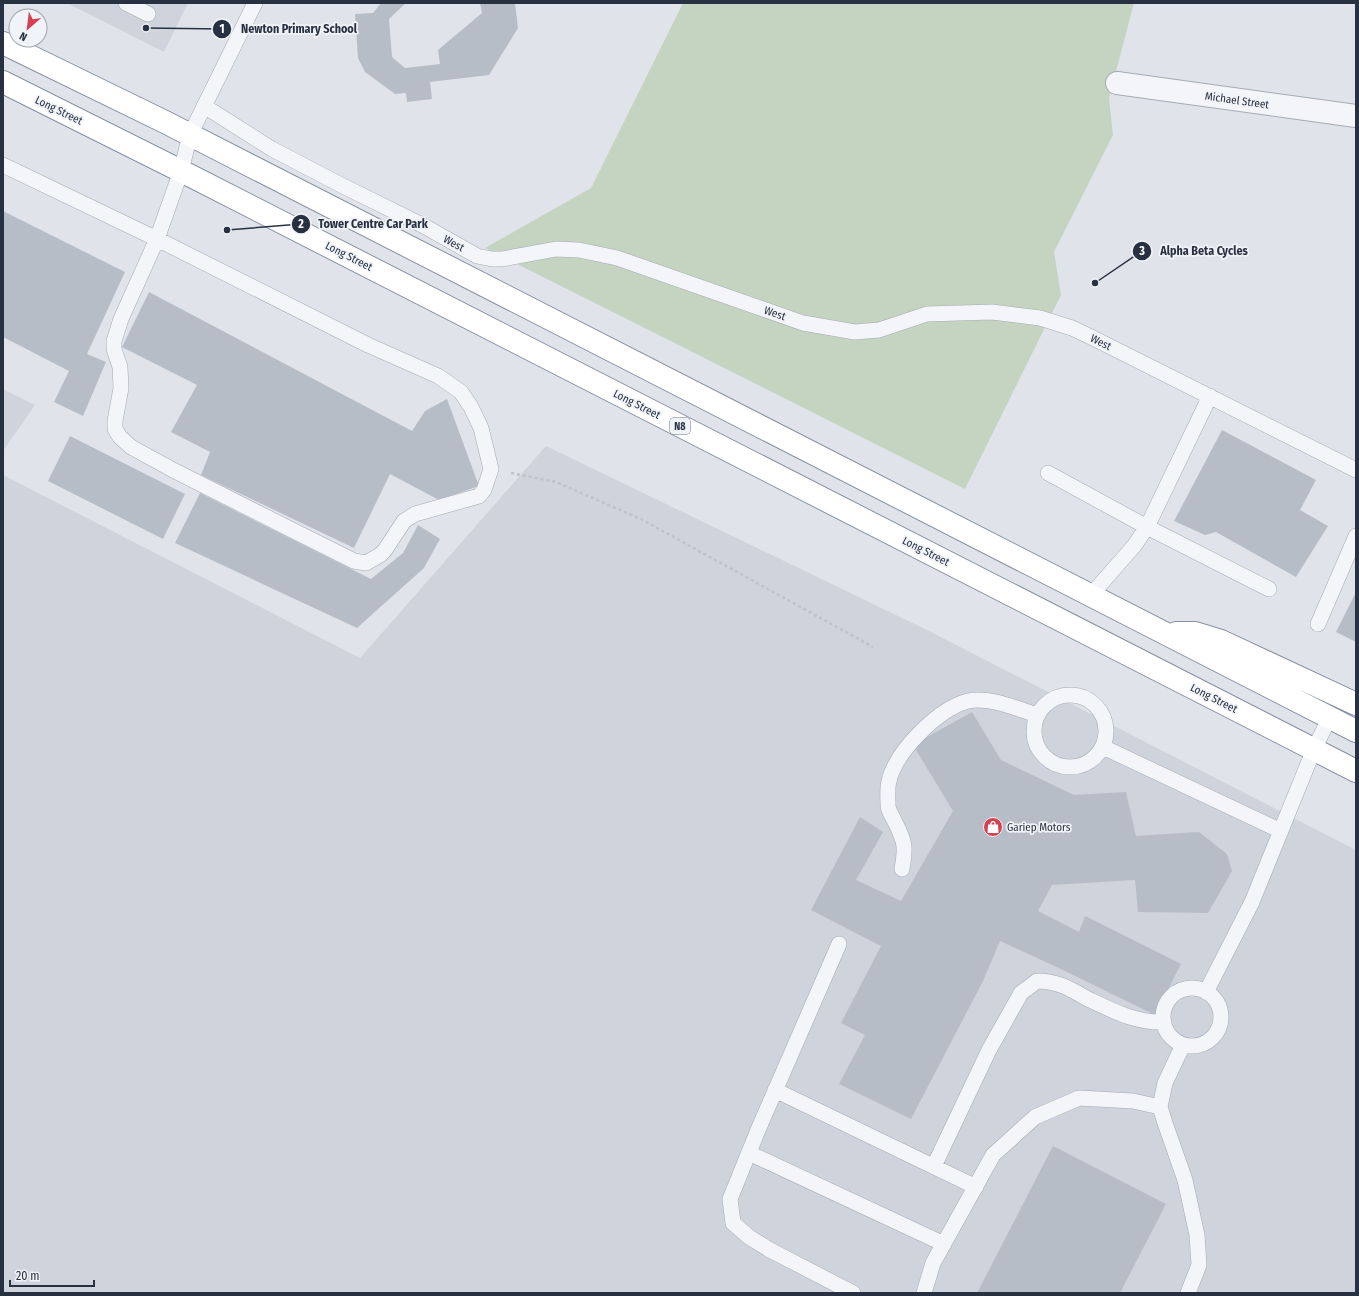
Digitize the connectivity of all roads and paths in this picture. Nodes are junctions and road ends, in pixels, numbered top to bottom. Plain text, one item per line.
1 (126, 3) edge
2 (255, 3) edge
3 (148, 14) dead end
4 (3, 42) edge
5 (3, 82) edge
6 (1117, 83) dead end
7 (204, 106) junction
8 (1356, 116) edge
9 (190, 135) junction
10 (3, 164) edge
11 (181, 171) junction
12 (156, 239) junction
13 (1210, 396) junction
14 (491, 469) junction
15 (1356, 470) edge
16 (1048, 474) dead end
17 (1147, 527) junction
18 (1356, 536) edge
19 (1269, 589) dead end
20 (1092, 595) junction
21 (1318, 624) dead end
22 (1165, 632) junction
23 (873, 647) dead end
24 (1356, 704) edge
25 (1037, 715) junction
26 (1330, 717) junction
27 (1356, 731) edge
28 (1103, 747) junction
29 (1314, 749) junction
30 (1356, 771) edge
31 (1281, 831) junction
32 (902, 869) dead end
33 (839, 944) dead end
34 (1206, 992) junction
35 (1164, 1022) junction
36 (1183, 1044) junction
37 (775, 1090) junction
38 (1160, 1107) junction
39 (749, 1153) junction
40 (934, 1166) junction
41 (976, 1187) junction
42 (944, 1244) junction
43 (854, 1293) edge
44 (924, 1293) edge
45 (1188, 1293) edge

1 - 3 lane
2 - 7 lane
4 - 9 highway
5 - 11 highway, Long Street / N8
6 - 8 street, Michael Street
7 - 9 lane
7 - 13 lane, West
9 - 11 lane
9 - 20 highway
10 - 12 lane
11 - 12 lane
11 - 29 highway, Long Street / N8
12 - 14 lane
12 - 14 lane
13 - 15 lane, West
13 - 17 lane
14 - 23 path
16 - 17 lane
17 - 19 lane
17 - 20 lane
18 - 21 lane
20 - 22 highway
22 - 24 highway
22 - 26 highway
25 - 28 lane
25 - 28 lane
25 - 32 lane
26 - 27 highway
26 - 29 lane
28 - 31 lane
29 - 30 highway, Long Street / N8
29 - 31 lane
31 - 34 lane
33 - 37 lane
34 - 35 lane
34 - 36 lane
35 - 36 lane
35 - 40 lane
36 - 38 lane
37 - 39 lane
37 - 40 lane
38 - 41 lane
38 - 45 lane
39 - 42 lane
39 - 43 lane
40 - 41 lane
41 - 42 lane
42 - 44 lane

